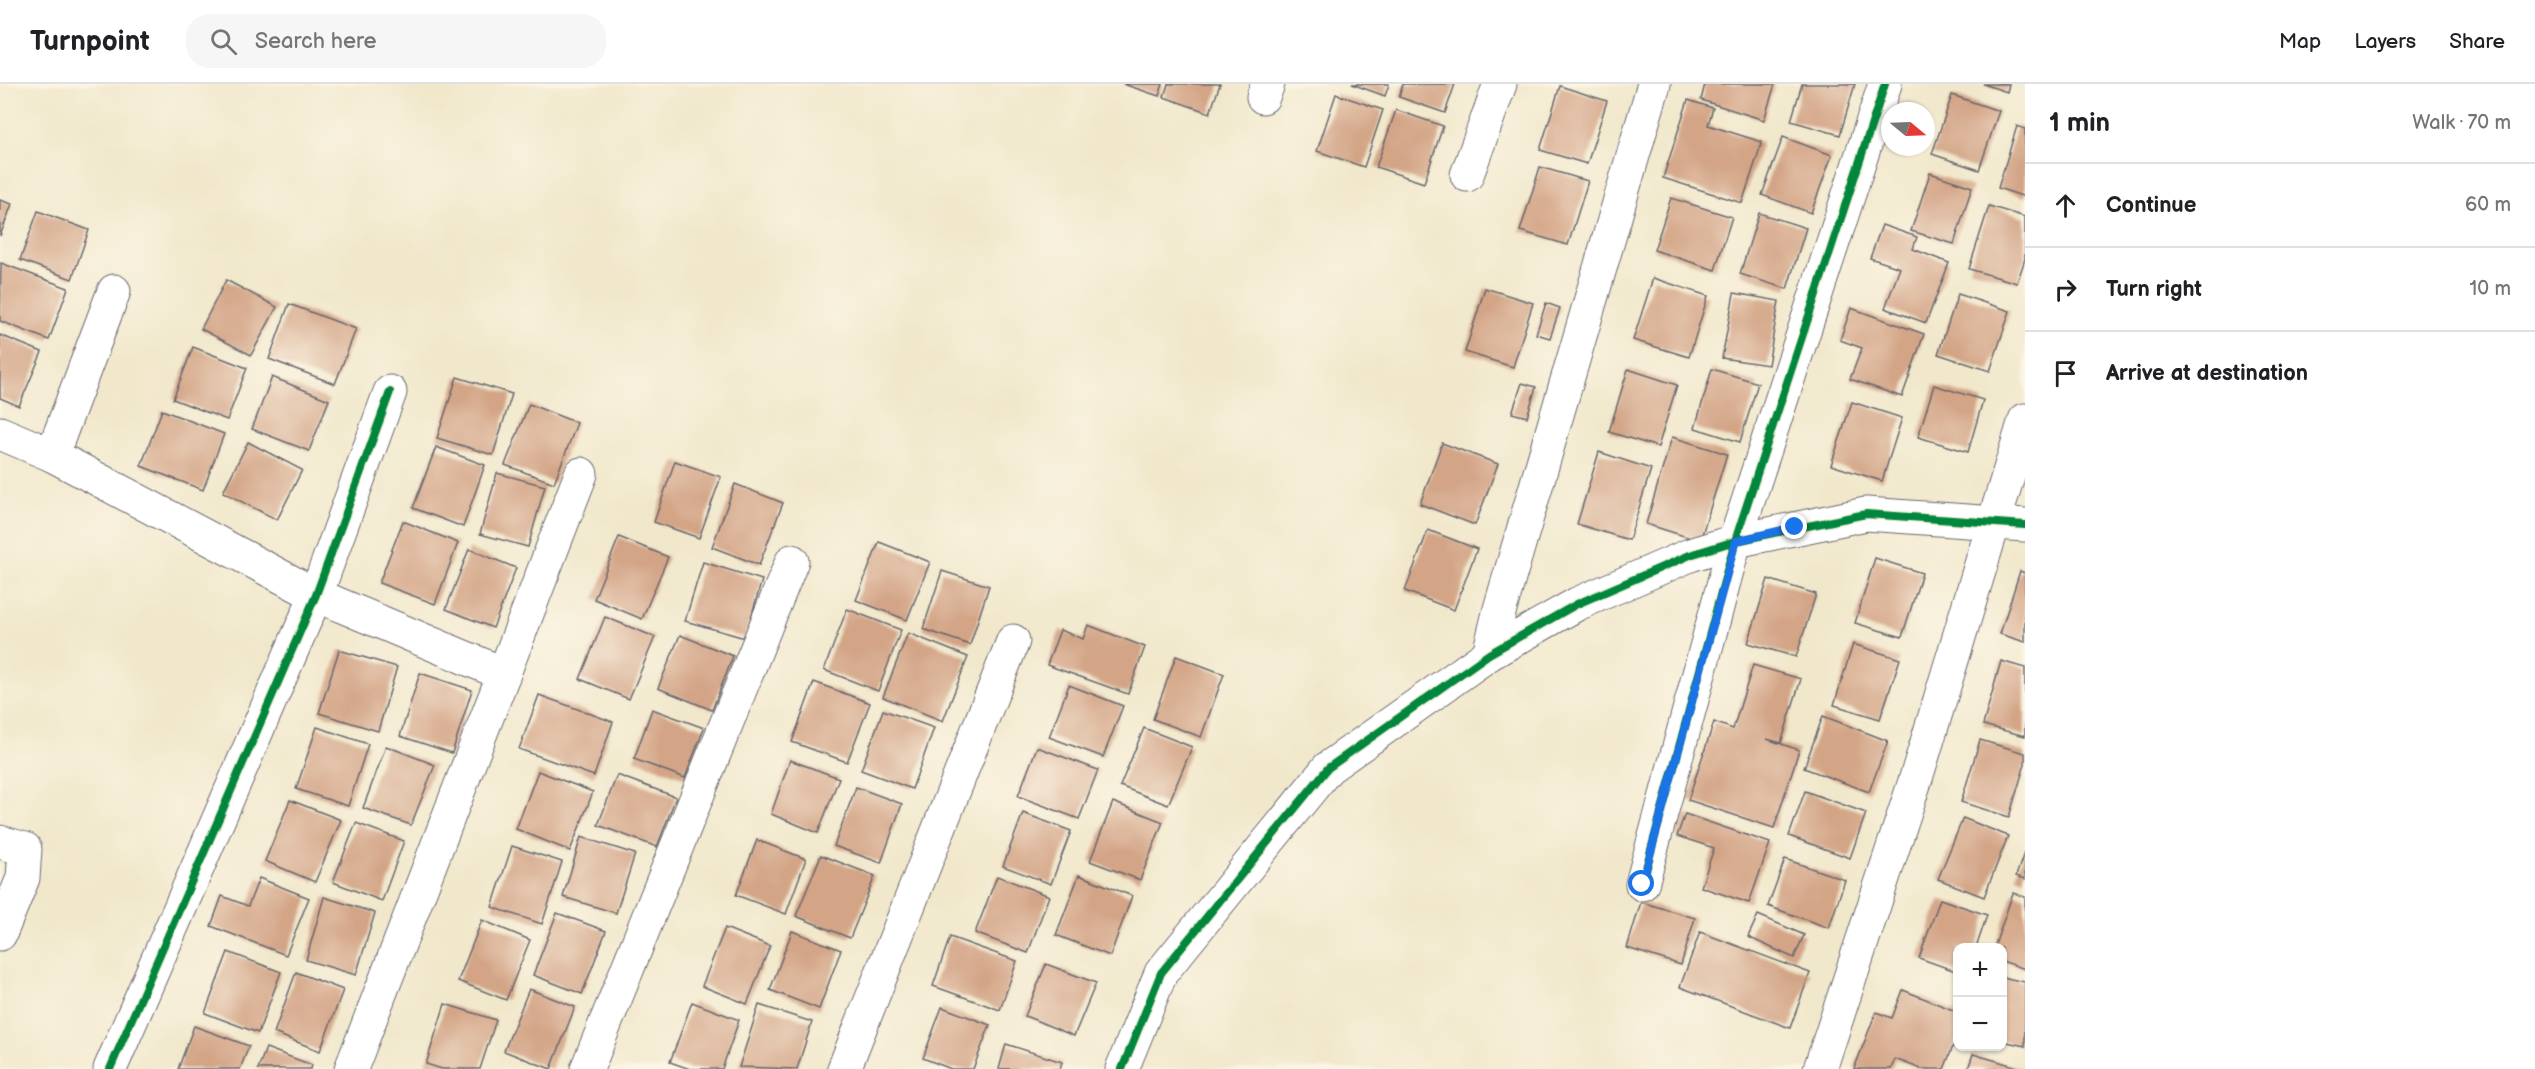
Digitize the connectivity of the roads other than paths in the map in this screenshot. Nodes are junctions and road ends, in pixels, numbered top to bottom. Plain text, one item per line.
1 (1500, 84) edge
2 (1654, 84) edge
3 (1885, 84) edge
4 (1467, 175) dead end
5 (114, 291) dead end
6 (390, 392) dead end
7 (2025, 420) edge
8 (0, 433) edge
9 (51, 455) junction
10 (581, 474) dead end
11 (2009, 524) edge
12 (1736, 541) junction
13 (792, 561) dead end
14 (316, 595) junction
15 (1013, 641) dead end
16 (1490, 654) junction
17 (504, 674) junction
18 (0, 842) edge
19 (1642, 884) dead end
20 (0, 934) edge
21 (110, 1069) edge
22 (351, 1069) edge
23 (587, 1069) edge
24 (844, 1069) edge
25 (1122, 1069) edge
26 (1820, 1069) edge

1 - 4 street
2 - 16 street
3 - 12 street
5 - 9 street
6 - 14 street
7 - 11 street
8 - 9 street
9 - 14 street
10 - 17 street
11 - 12 street
11 - 26 street
12 - 16 street
12 - 19 street
13 - 23 street
14 - 17 street
14 - 21 street
15 - 24 street
16 - 25 street
17 - 22 street
18 - 20 street

